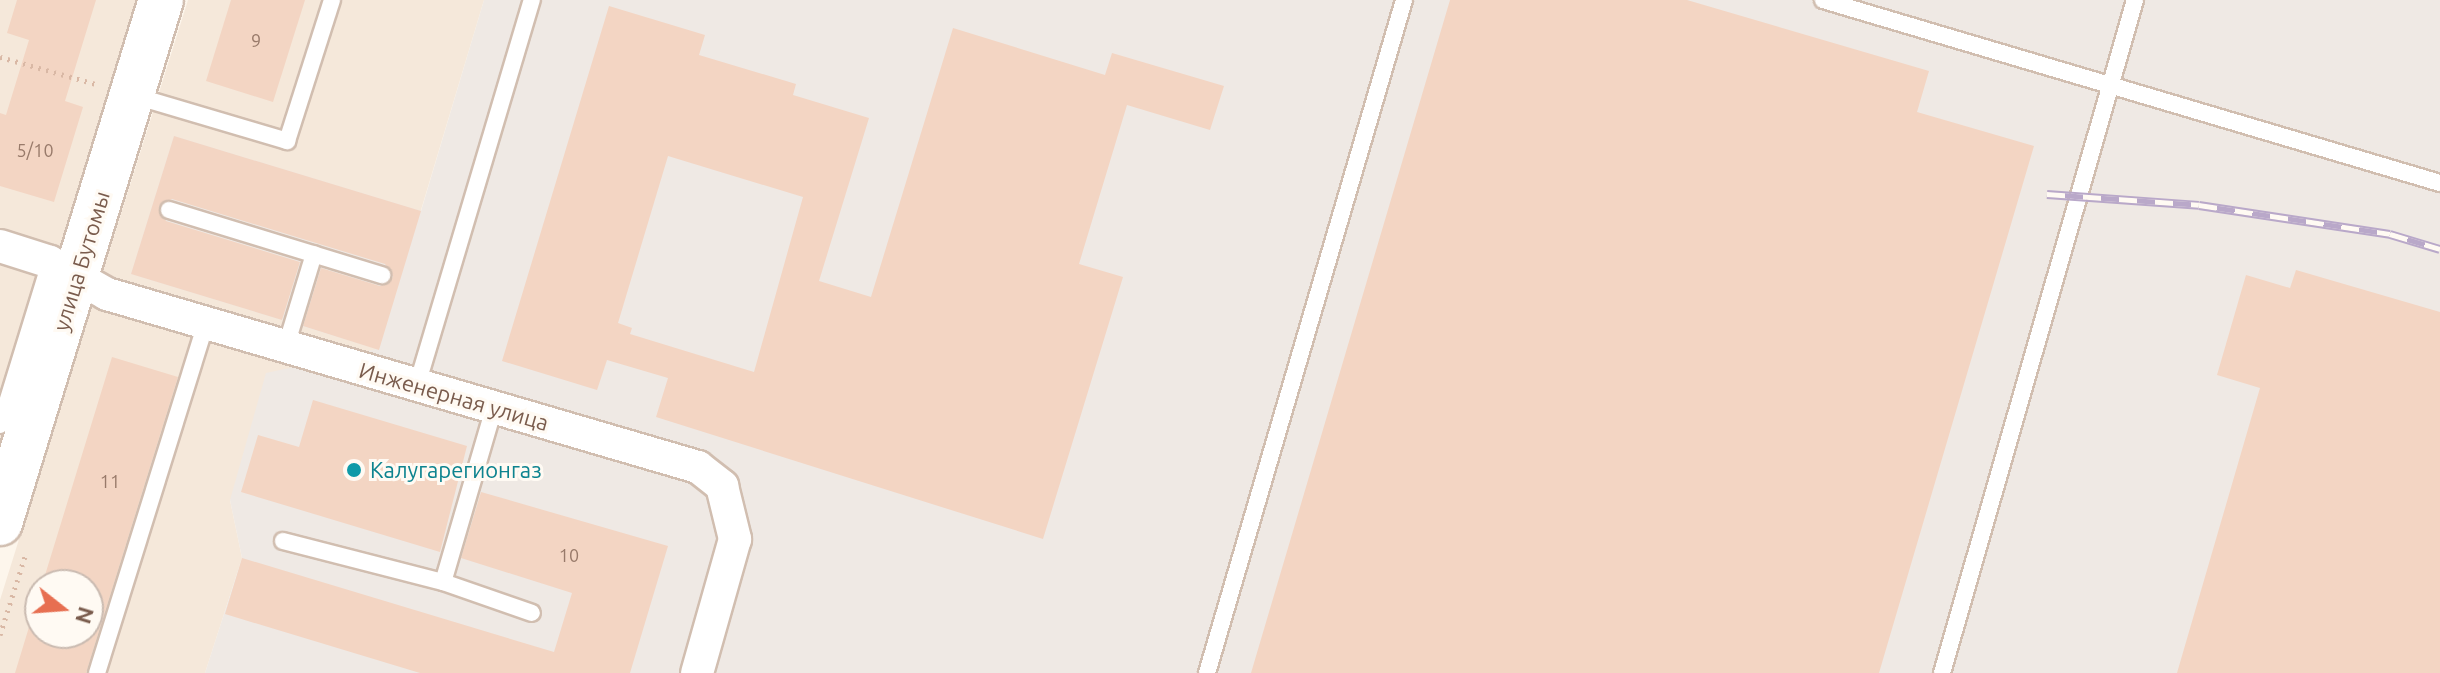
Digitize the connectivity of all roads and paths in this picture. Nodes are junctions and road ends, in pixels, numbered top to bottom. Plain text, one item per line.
1 (161, 0) edge
2 (332, 0) edge
3 (532, 0) edge
4 (1404, 0) edge
5 (1823, 0) edge
6 (2135, 0) edge
7 (0, 57) edge
8 (2108, 85) junction
9 (118, 90) junction
10 (2440, 183) edge
11 (169, 210) dead end
12 (0, 246) edge
13 (314, 254) junction
14 (63, 269) junction
15 (382, 275) dead end
16 (206, 323) junction
17 (286, 346) junction
18 (417, 385) junction
19 (494, 408) junction
20 (0, 425) edge
21 (0, 523) edge
22 (283, 541) dead end
23 (443, 582) junction
24 (532, 613) dead end
25 (97, 673) edge
26 (697, 673) edge
27 (1207, 673) edge
28 (1942, 673) edge

1 - 9 street, улица Бутомы
2 - 9 lane
3 - 18 lane
4 - 27 lane
5 - 8 lane
6 - 8 lane
7 - 9 path
8 - 10 lane
8 - 28 lane
9 - 14 street, улица Бутомы
11 - 13 lane
12 - 14 street, Инженерная улица
13 - 15 lane
13 - 17 lane
14 - 16 street, Инженерная улица
14 - 20 lane
14 - 21 street, улица Бутомы
16 - 17 street, Инженерная улица
16 - 25 lane
17 - 18 street, Инженерная улица
18 - 19 street, Инженерная улица
19 - 23 lane
19 - 26 street, Инженерная улица
22 - 23 lane
23 - 24 lane

